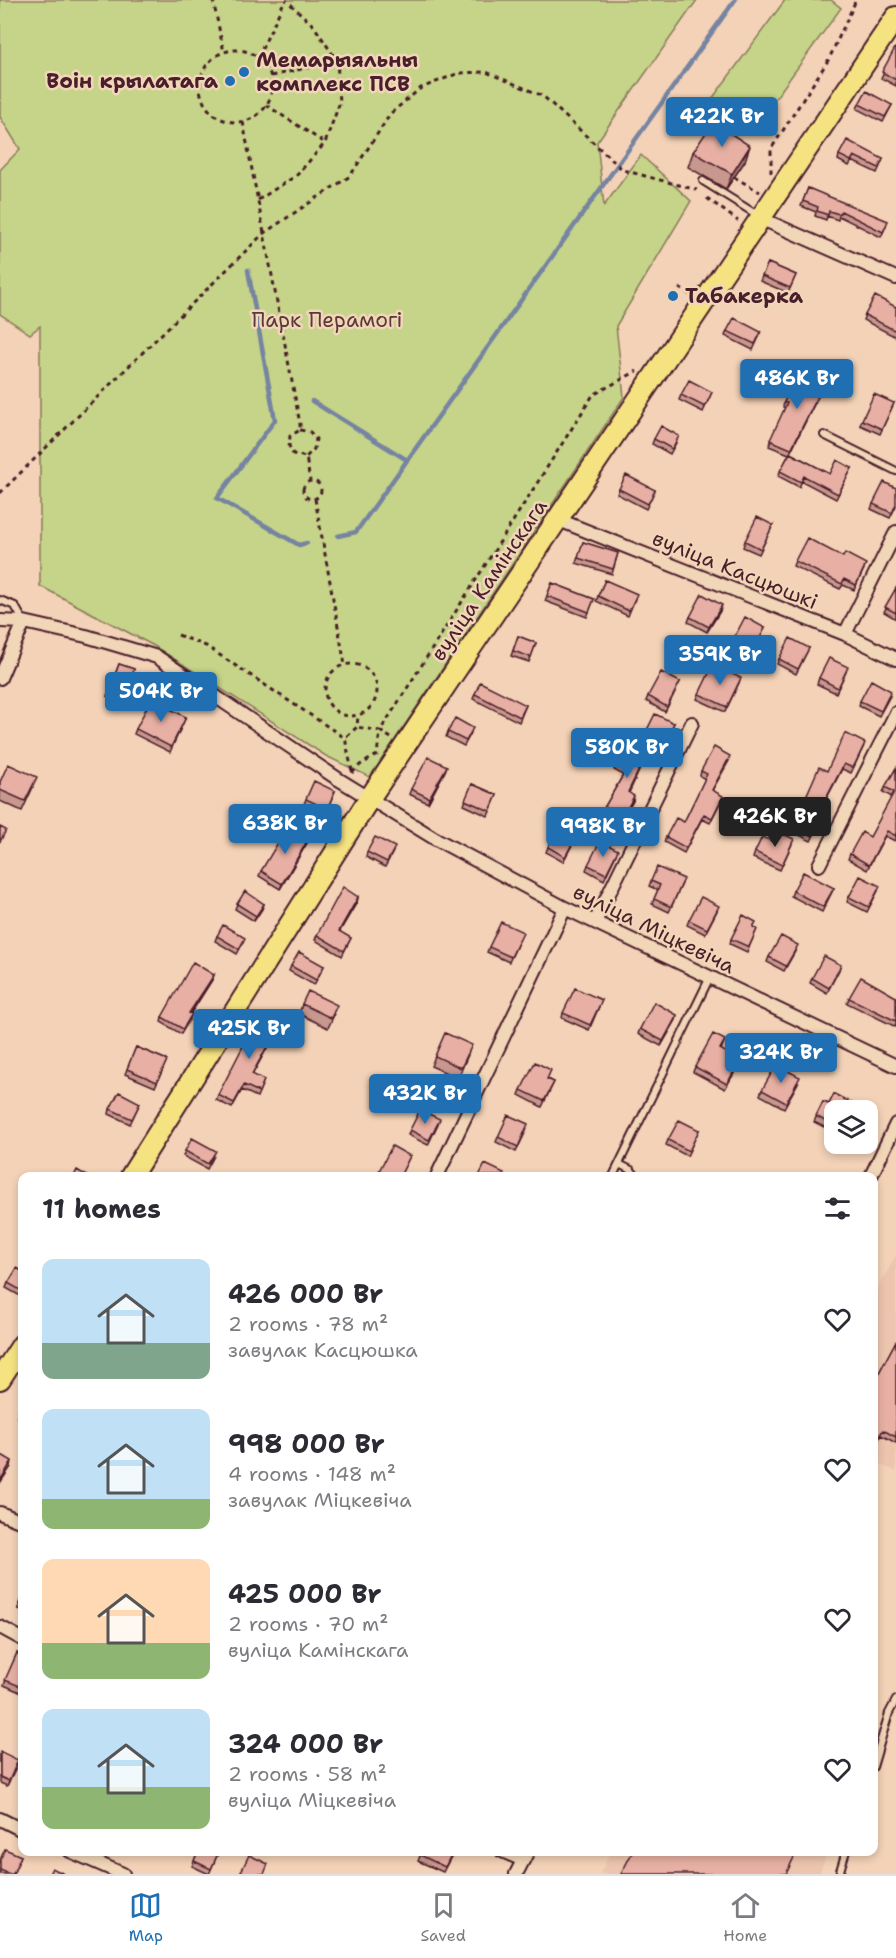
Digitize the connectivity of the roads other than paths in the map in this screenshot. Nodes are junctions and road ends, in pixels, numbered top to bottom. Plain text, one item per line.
1 (896, 17) edge
2 (703, 181) dead end
3 (754, 222) junction
4 (896, 278) edge
5 (824, 435) dead end
6 (896, 471) edge
7 (559, 520) junction
8 (896, 532) edge
9 (0, 600) edge
10 (0, 621) edge
11 (24, 622) junction
12 (844, 634) junction
13 (896, 659) edge
14 (0, 678) edge
15 (896, 713) edge
16 (692, 723) dead end
17 (369, 799) junction
18 (819, 866) dead end
19 (565, 909) junction
20 (595, 922) junction
21 (710, 977) junction
22 (896, 1066) edge
23 (896, 1124) edge
24 (619, 1164) junction
25 (133, 1172) edge
26 (438, 1172) edge
27 (615, 1172) edge
28 (633, 1172) edge
29 (873, 1172) edge
30 (18, 1351) edge
31 (0, 1379) edge
32 (0, 1513) edge
33 (18, 1520) edge
34 (0, 1627) edge
35 (18, 1637) edge
36 (896, 1700) edge
37 (878, 1750) edge
38 (0, 1819) edge
39 (18, 1828) edge
40 (82, 1856) edge
41 (526, 1856) edge
42 (844, 1856) edge
43 (123, 1874) edge
44 (516, 1874) edge
45 (839, 1874) edge

1 - 3 main road, вуліца Камінскага
2 - 3 lane
3 - 4 street
3 - 7 main road, вуліца Камінскага
5 - 6 lane
7 - 12 street, вуліца Касцюшкі
7 - 17 main road, вуліца Камінскага
8 - 12 street
9 - 11 lane
10 - 11 street, вуліца Міцкевіча
11 - 14 street
11 - 17 street, вуліца Міцкевіча
12 - 13 street, вуліца Касцюшкі
15 - 18 street
16 - 20 street
17 - 19 street, вуліца Міцкевіча
17 - 25 main road, вуліца Камінскага
19 - 20 street, вуліца Міцкевіча
19 - 26 street
20 - 21 street, вуліца Міцкевіча
21 - 22 street, вуліца Міцкевіча
21 - 24 lane
23 - 29 street
24 - 27 lane
24 - 28 lane
30 - 31 main road
32 - 33 street
34 - 35 street
36 - 37 lane
38 - 39 street
40 - 43 street
41 - 44 street
42 - 45 lane

